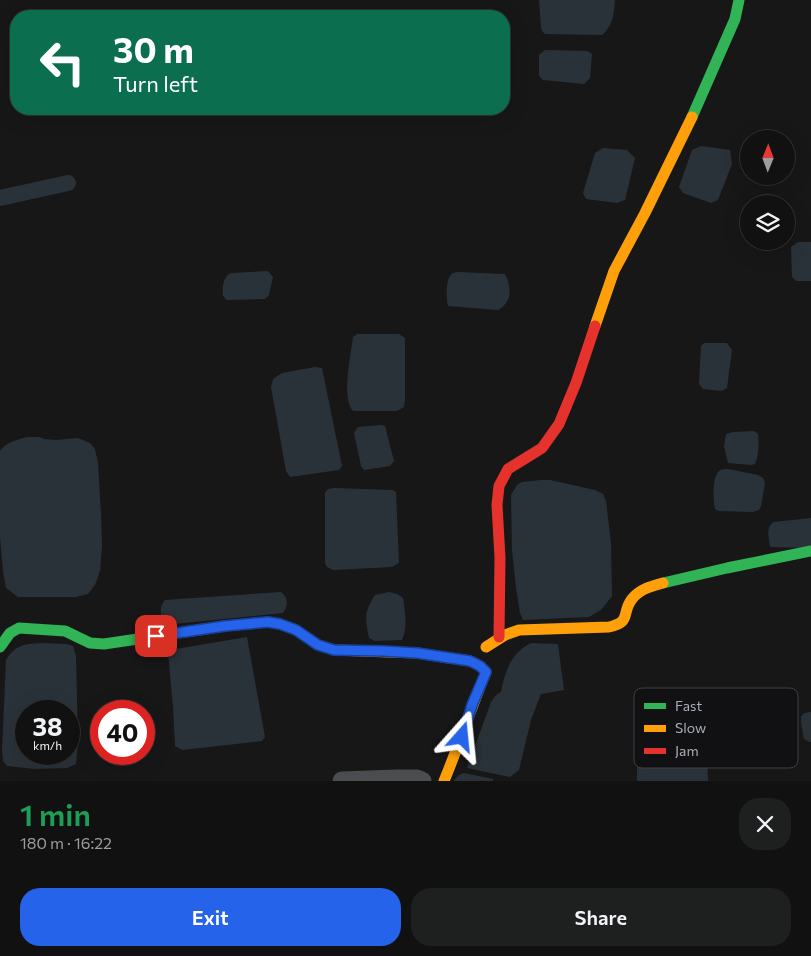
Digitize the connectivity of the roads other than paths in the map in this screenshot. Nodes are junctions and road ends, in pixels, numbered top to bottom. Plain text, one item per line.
1 (739, 0) edge
2 (811, 551) edge
3 (499, 636) junction
4 (0, 647) edge
5 (470, 661) junction
6 (342, 781) edge
7 (422, 781) edge
8 (444, 781) edge

1 - 3 street
2 - 3 street
3 - 5 street
4 - 5 street
5 - 8 street
6 - 7 street

